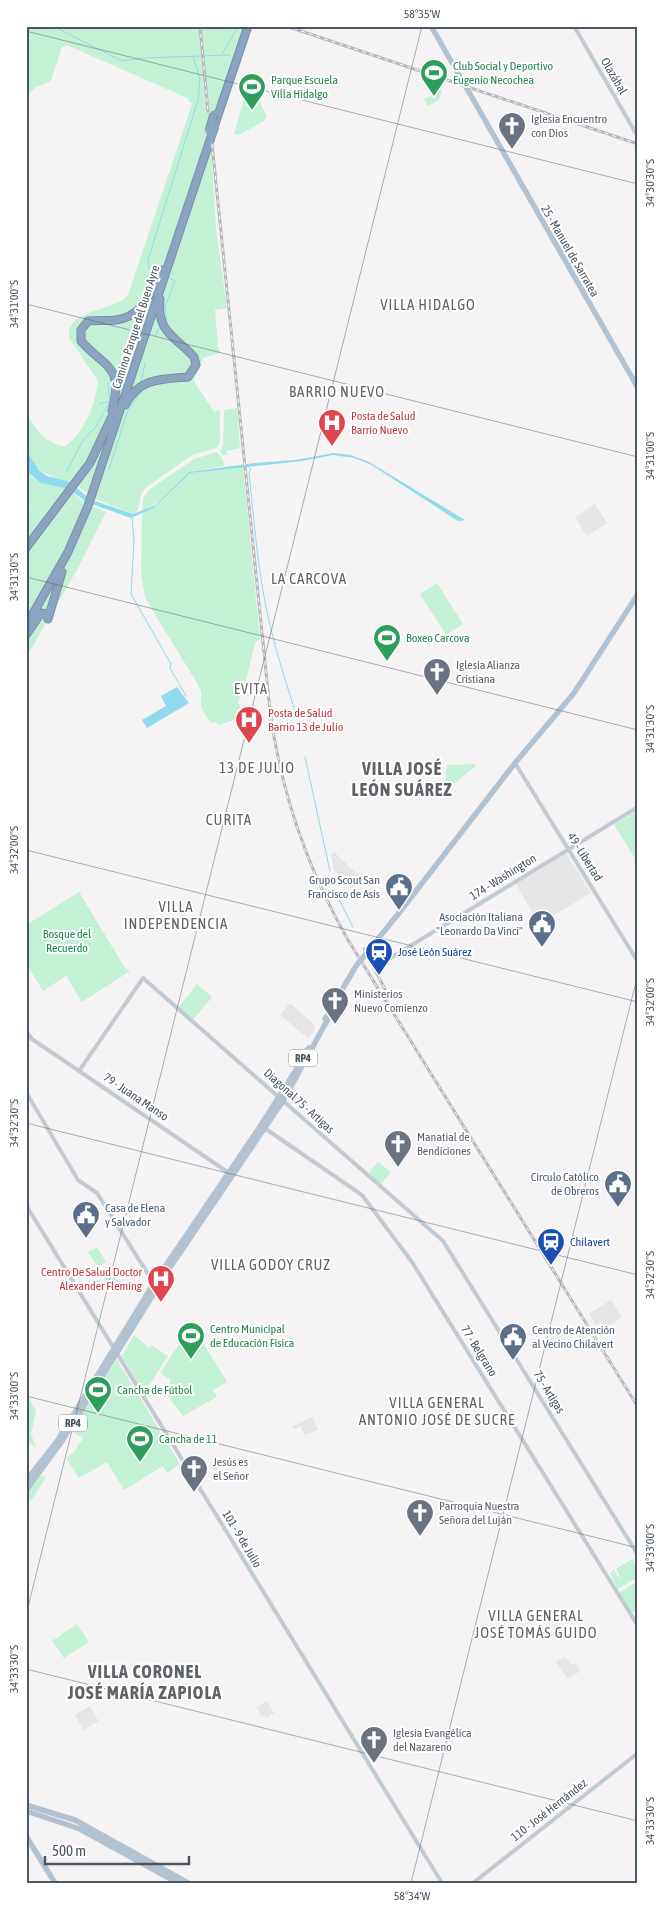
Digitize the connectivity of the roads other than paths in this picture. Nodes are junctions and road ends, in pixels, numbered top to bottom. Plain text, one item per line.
1 (244, 26) edge
2 (248, 26) edge
3 (431, 26) edge
4 (574, 26) edge
5 (487, 123) junction
6 (638, 137) edge
7 (164, 271) junction
8 (638, 384) edge
9 (638, 388) edge
10 (111, 427) junction
11 (78, 531) junction
12 (26, 548) edge
13 (638, 594) edge
14 (26, 626) edge
15 (26, 635) edge
16 (515, 763) junction
17 (638, 808) edge
18 (568, 849) junction
19 (638, 962) edge
20 (379, 965) dead end
21 (326, 1020) junction
22 (27, 1035) edge
23 (309, 1048) junction
24 (302, 1056) dead end
25 (79, 1071) junction
26 (26, 1092) edge
27 (281, 1099) junction
28 (263, 1126) junction
29 (231, 1174) junction
30 (26, 1206) edge
31 (442, 1240) joint
32 (155, 1286) junction
33 (115, 1351) junction
34 (26, 1481) edge
35 (26, 1490) edge
36 (638, 1555) edge
37 (638, 1626) edge
38 (638, 1753) edge
39 (26, 1805) edge
40 (26, 1811) edge
41 (26, 1836) edge
42 (55, 1883) edge
43 (178, 1883) edge
44 (188, 1883) edge
45 (442, 1883) edge
46 (473, 1883) edge

1 - 7 highway, Camino Parque del Buen Ayre, bridge
2 - 7 highway, Camino Parque del Buen Ayre, bridge
3 - 5 main road
4 - 6 street, Olazábal
5 - 8 main road
5 - 9 main road, 25 - Manuel de Sarratea
7 - 10 highway, Camino Parque del Buen Ayre
7 - 10 highway
7 - 10 highway
10 - 11 highway, Camino Parque del Buen Ayre
10 - 12 highway, Camino Parque del Buen Ayre
11 - 14 highway, Camino Parque del Buen Ayre
11 - 15 highway
13 - 16 main road, RP4
16 - 18 street, 49 - Libertad
16 - 21 main road, RP4, bridge
17 - 18 street, 174 - Washington
18 - 19 street, 49 - Libertad
18 - 20 street, 174 - Washington
21 - 23 main road, RP4
21 - 27 main road, RP4
22 - 25 street, 79 - Juana Manso
23 - 24 main road
23 - 27 main road, RP4
25 - 27 street, Diagonal 75 - Artigas
25 - 29 street, 79 - Juana Manso
26 - 32 street
27 - 28 main road, RP4
27 - 31 street, Diagonal 75 - Artigas
28 - 29 main road, RP4
28 - 37 street, 77 - Belgrano
29 - 32 main road, RP4
30 - 33 street, 101 - 9 de Julio
31 - 36 street, 75 - Artigas
32 - 33 main road, RP4
33 - 34 main road, RP4
33 - 35 main road, RP4
33 - 45 street, 101 - 9 de Julio
38 - 46 street, 110 - José Hernández
39 - 44 main road
40 - 43 main road
41 - 42 main road

